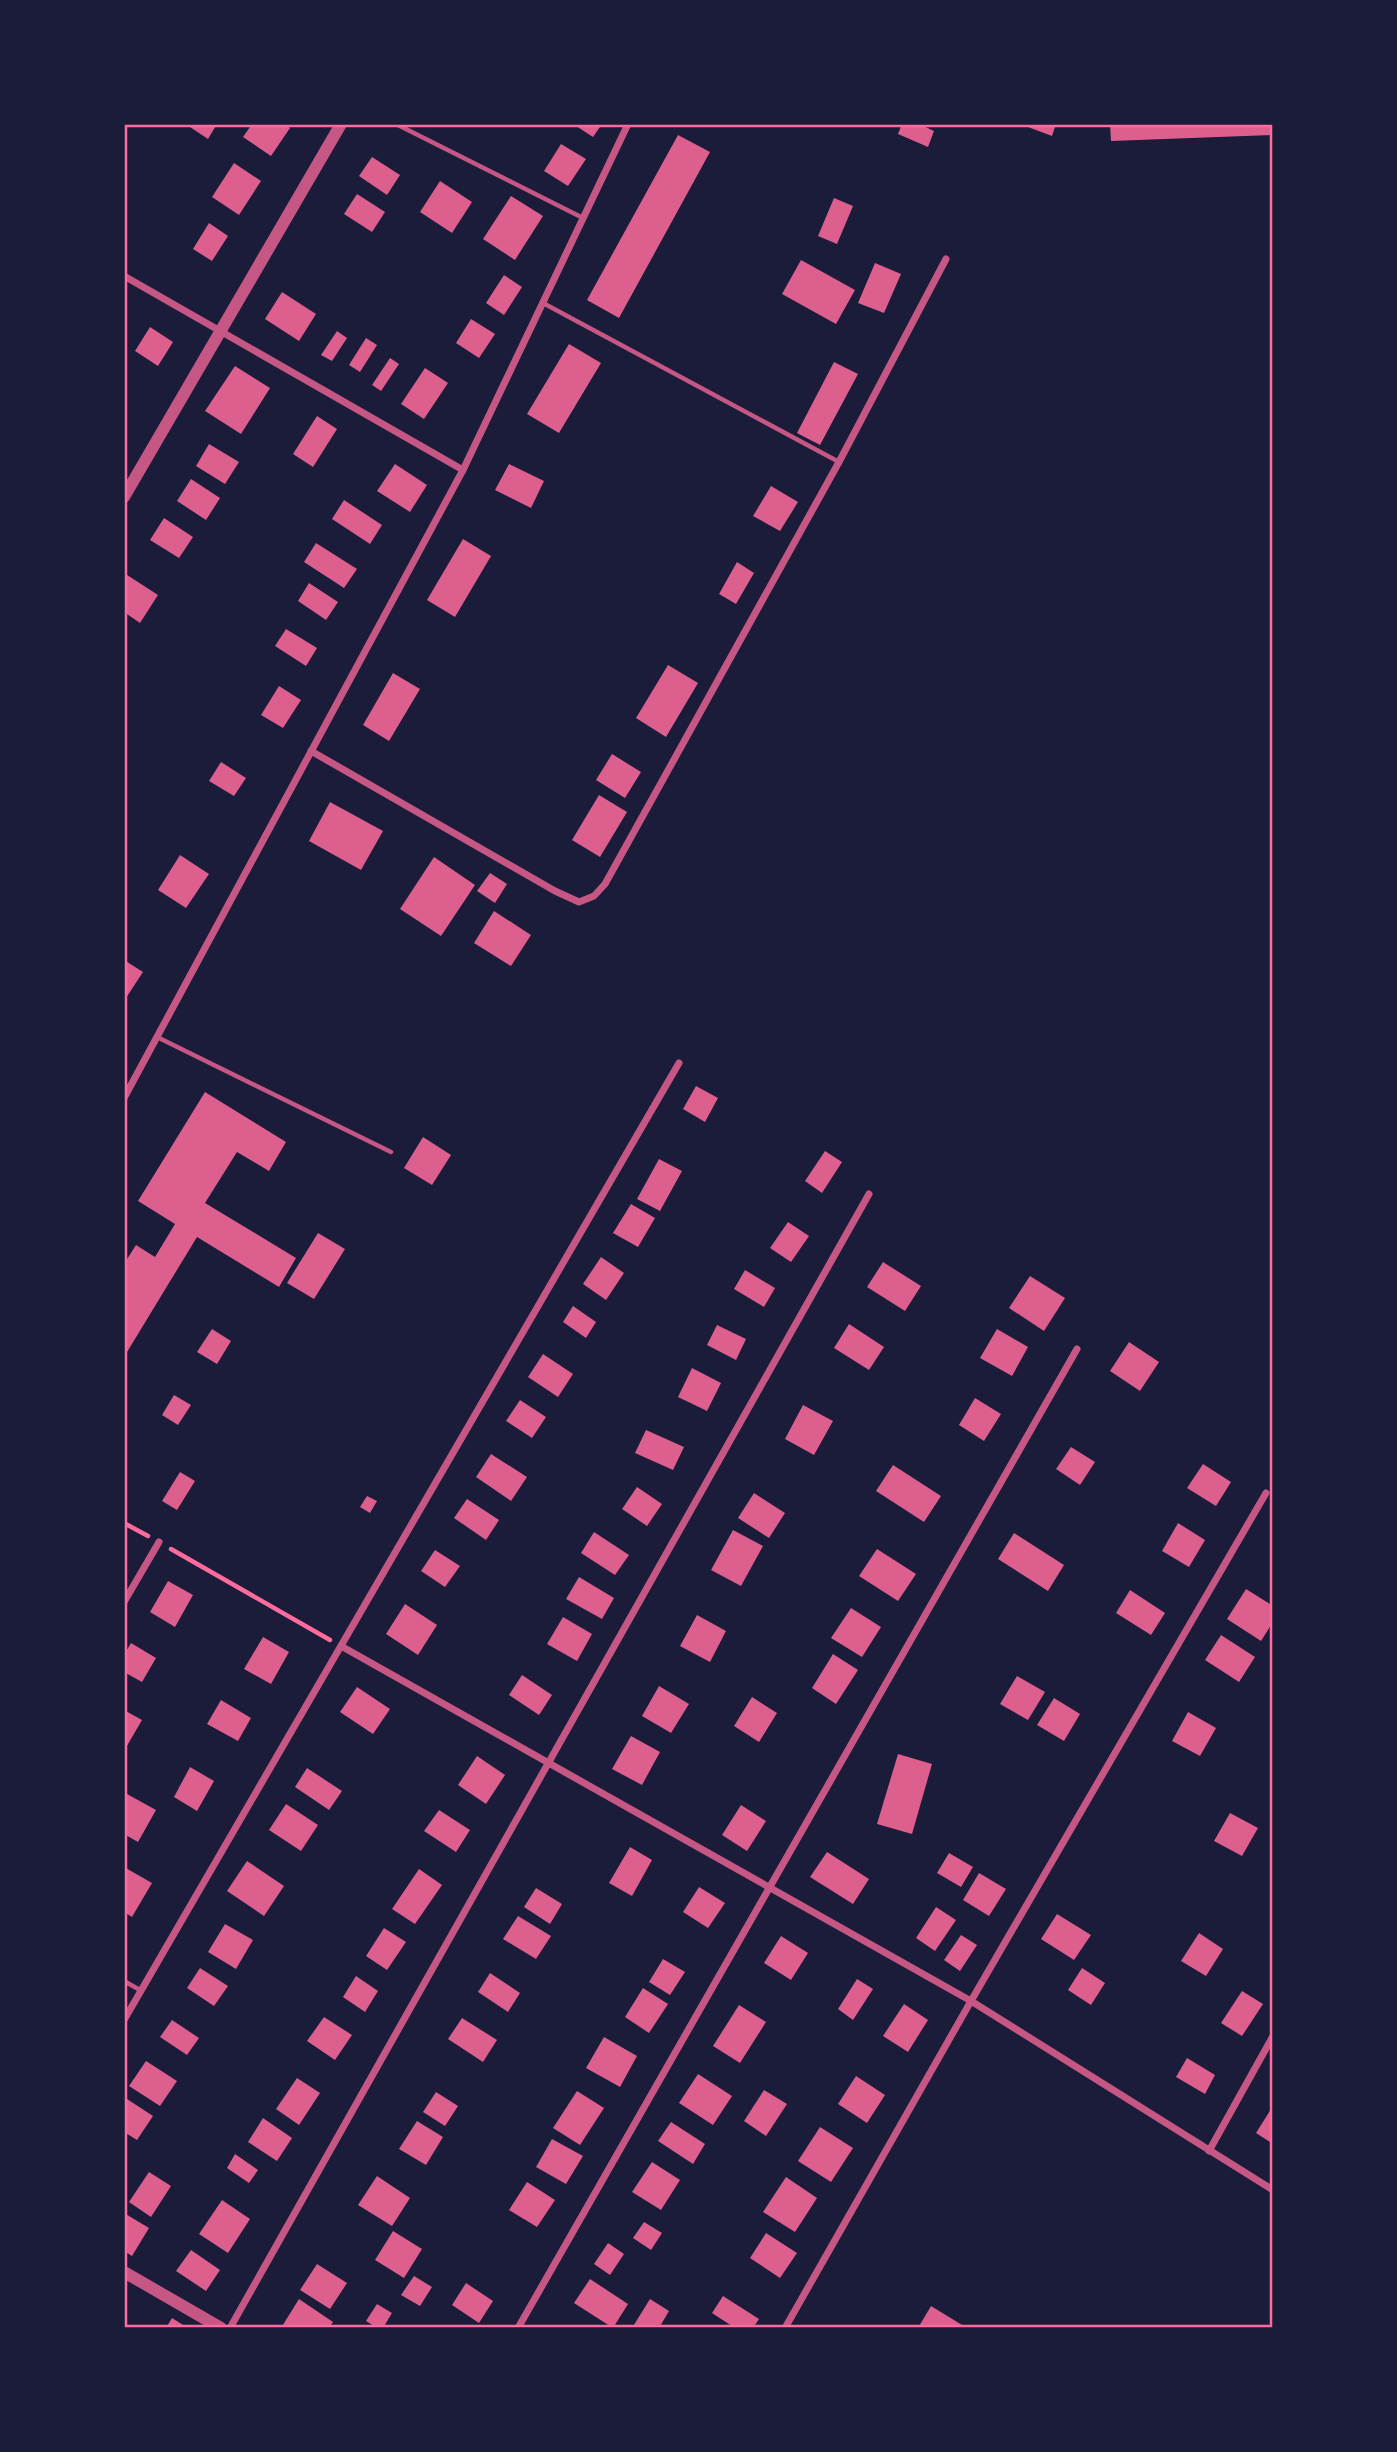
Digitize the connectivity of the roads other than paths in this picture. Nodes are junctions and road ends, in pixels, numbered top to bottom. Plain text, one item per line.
1 (341, 124) edge
2 (396, 124) edge
3 (628, 124) edge
4 (584, 218) junction
5 (946, 259) dead end
6 (124, 276) edge
7 (543, 303) junction
8 (220, 332) junction
9 (839, 462) junction
10 (463, 470) junction
11 (124, 497) edge
12 (311, 751) junction
13 (157, 1037) junction
14 (679, 1063) dead end
15 (124, 1098) edge
16 (391, 1152) dead end
17 (869, 1195) dead end
18 (1077, 1349) dead end
19 (1266, 1493) dead end
20 (159, 1542) road end
21 (124, 1602) edge
22 (341, 1646) junction
23 (549, 1762) junction
24 (770, 1887) junction
25 (124, 1981) edge
26 (141, 1991) junction
27 (971, 2001) junction
28 (124, 2020) edge
29 (1273, 2036) edge
30 (1209, 2151) junction
31 (1273, 2190) edge
32 (124, 2272) edge
33 (221, 2328) edge
34 (230, 2328) edge
35 (518, 2328) edge
36 (785, 2328) edge

1 - 8 street
2 - 4 lane
3 - 4 street
4 - 7 street
5 - 9 street
6 - 8 street
7 - 9 lane
7 - 10 street
8 - 10 street
8 - 11 street
9 - 12 street
10 - 12 street
12 - 13 street
13 - 15 street
13 - 16 lane
14 - 22 street
17 - 23 street
18 - 24 street
19 - 27 street
20 - 21 street
22 - 23 street
22 - 26 street
23 - 24 street
23 - 34 street
24 - 27 street
24 - 35 street
25 - 26 lane
26 - 28 street
27 - 30 street
27 - 36 street
29 - 30 street
30 - 31 street
32 - 33 street

